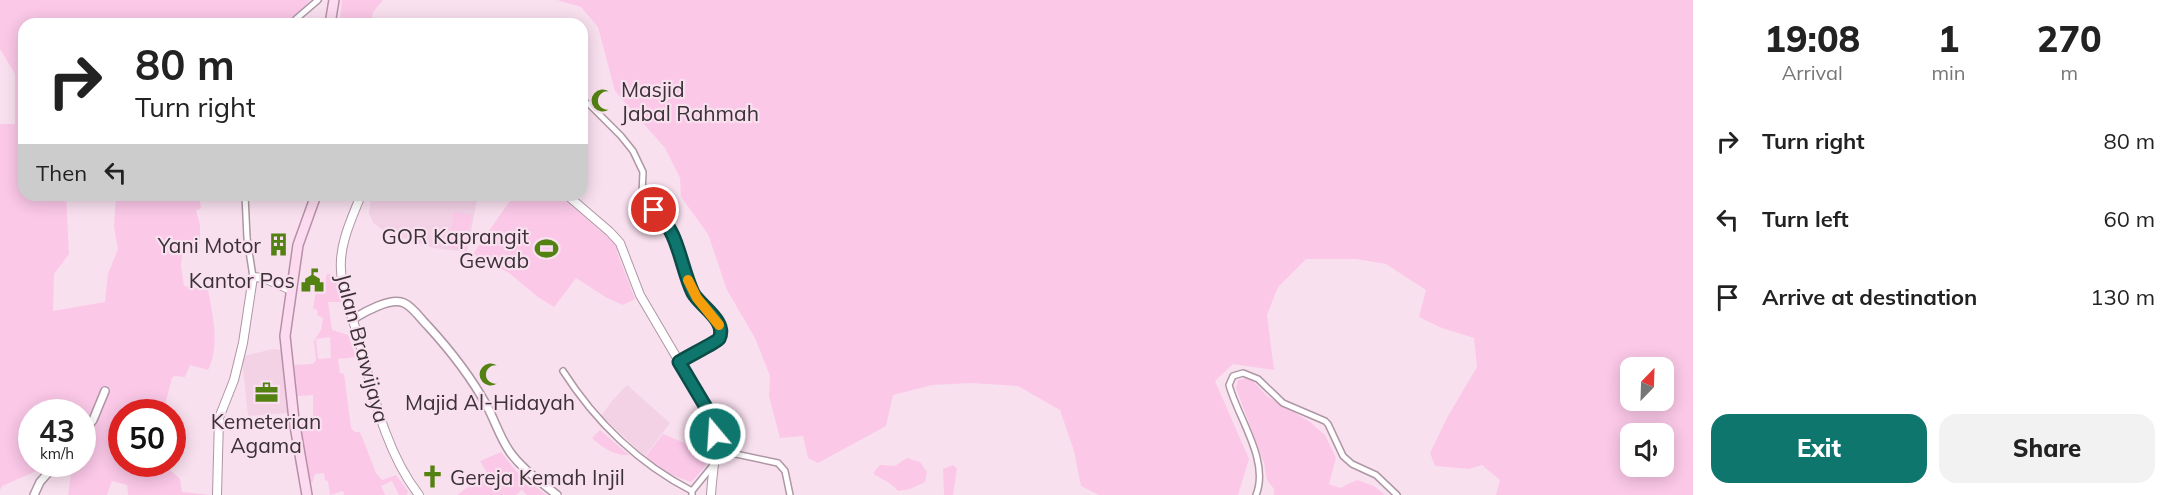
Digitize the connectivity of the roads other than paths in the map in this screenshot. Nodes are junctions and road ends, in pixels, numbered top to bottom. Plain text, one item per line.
1 (318, 0) edge
2 (334, 0) edge
3 (297, 18) edge
4 (331, 18) edge
5 (588, 104) dead end
6 (245, 201) edge
7 (314, 201) edge
8 (359, 201) edge
9 (574, 201) edge
10 (253, 277) junction
11 (291, 290) junction
12 (352, 319) junction
13 (679, 362) junction
14 (563, 371) dead end
15 (105, 391) dead end
16 (96, 413) edge
17 (717, 450) junction
18 (715, 462) junction
19 (44, 477) edge
20 (692, 493) edge
21 (34, 495) edge
22 (217, 495) edge
23 (307, 495) edge
24 (419, 495) edge
25 (557, 495) edge
26 (711, 495) edge
27 (790, 495) edge
28 (1256, 495) edge
29 (1397, 495) edge

1 - 3 street
2 - 4 main road
5 - 13 street
6 - 10 street
7 - 11 main road
8 - 12 main road, Jalan Brawijaya
9 - 13 main road
10 - 11 main road
10 - 22 main road
11 - 23 main road
12 - 24 main road, Jalan Brawijaya
12 - 25 street
13 - 17 main road
14 - 20 street
15 - 16 street
17 - 18 main road
17 - 27 street
18 - 20 street
18 - 26 main road
19 - 21 street
28 - 29 street

